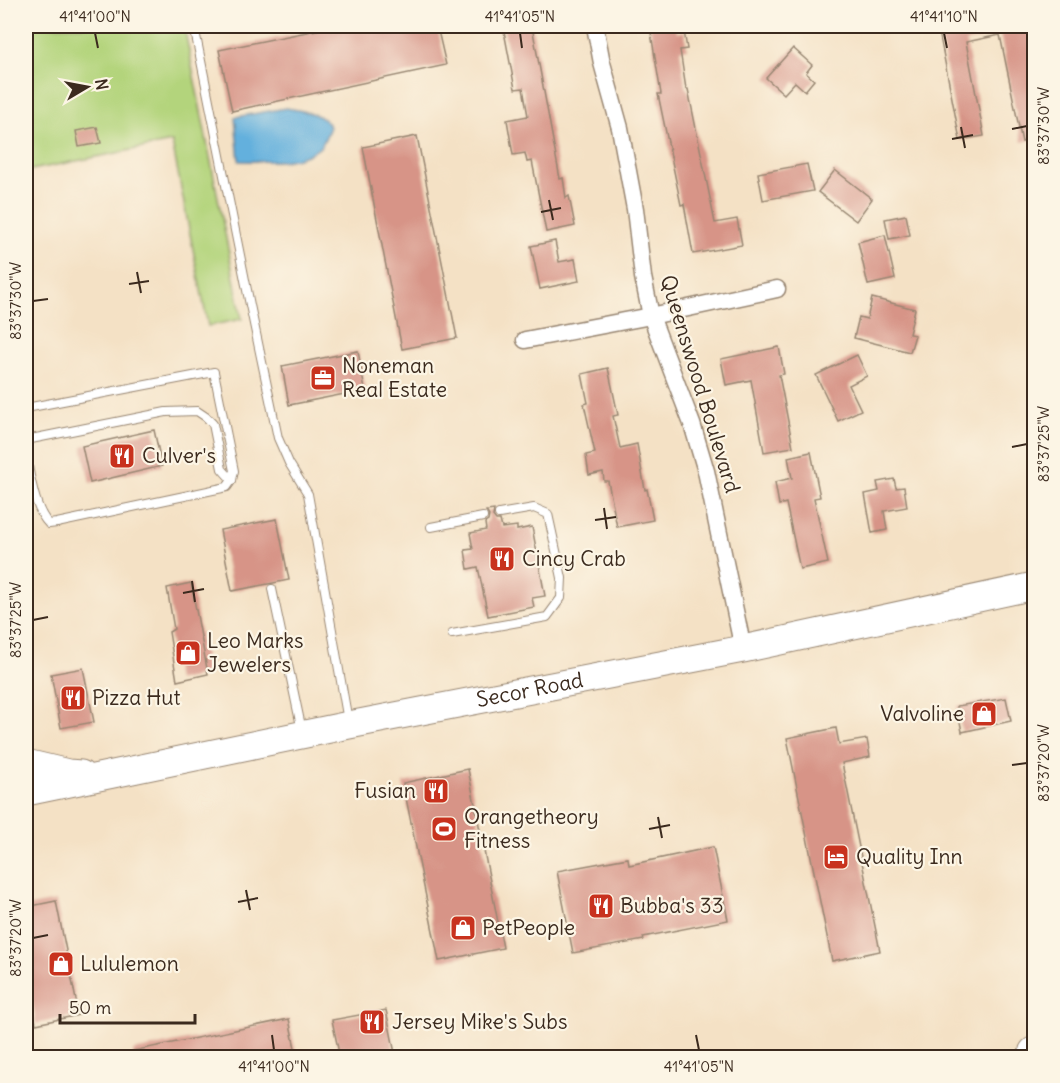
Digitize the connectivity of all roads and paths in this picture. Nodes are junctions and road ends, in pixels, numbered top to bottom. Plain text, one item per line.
1 (194, 26) edge
2 (595, 26) edge
3 (777, 289) dead end
4 (651, 316) junction
5 (525, 340) dead end
6 (26, 408) edge
7 (26, 440) edge
8 (26, 456) edge
9 (232, 480) junction
10 (499, 514) dead end
11 (483, 517) dead end
12 (431, 527) dead end
13 (1035, 586) edge
14 (272, 589) dead end
15 (452, 634) dead end
16 (743, 649) junction
17 (349, 725) junction
18 (302, 735) junction
19 (26, 763) edge
20 (109, 775) junction
21 (26, 792) edge
22 (1035, 1052) edge
23 (1034, 1058) edge

1 - 17 lane
2 - 4 street, Queenswood Boulevard
3 - 4 street
4 - 5 street
4 - 16 street, Queenswood Boulevard
6 - 9 lane
7 - 9 lane
8 - 9 lane
10 - 15 lane
11 - 12 lane
13 - 16 main road, Secor Road
14 - 18 lane
16 - 17 main road, Secor Road
17 - 18 main road, Secor Road
18 - 20 main road, Secor Road
19 - 20 main road
20 - 21 main road, Secor Road
22 - 23 highway

